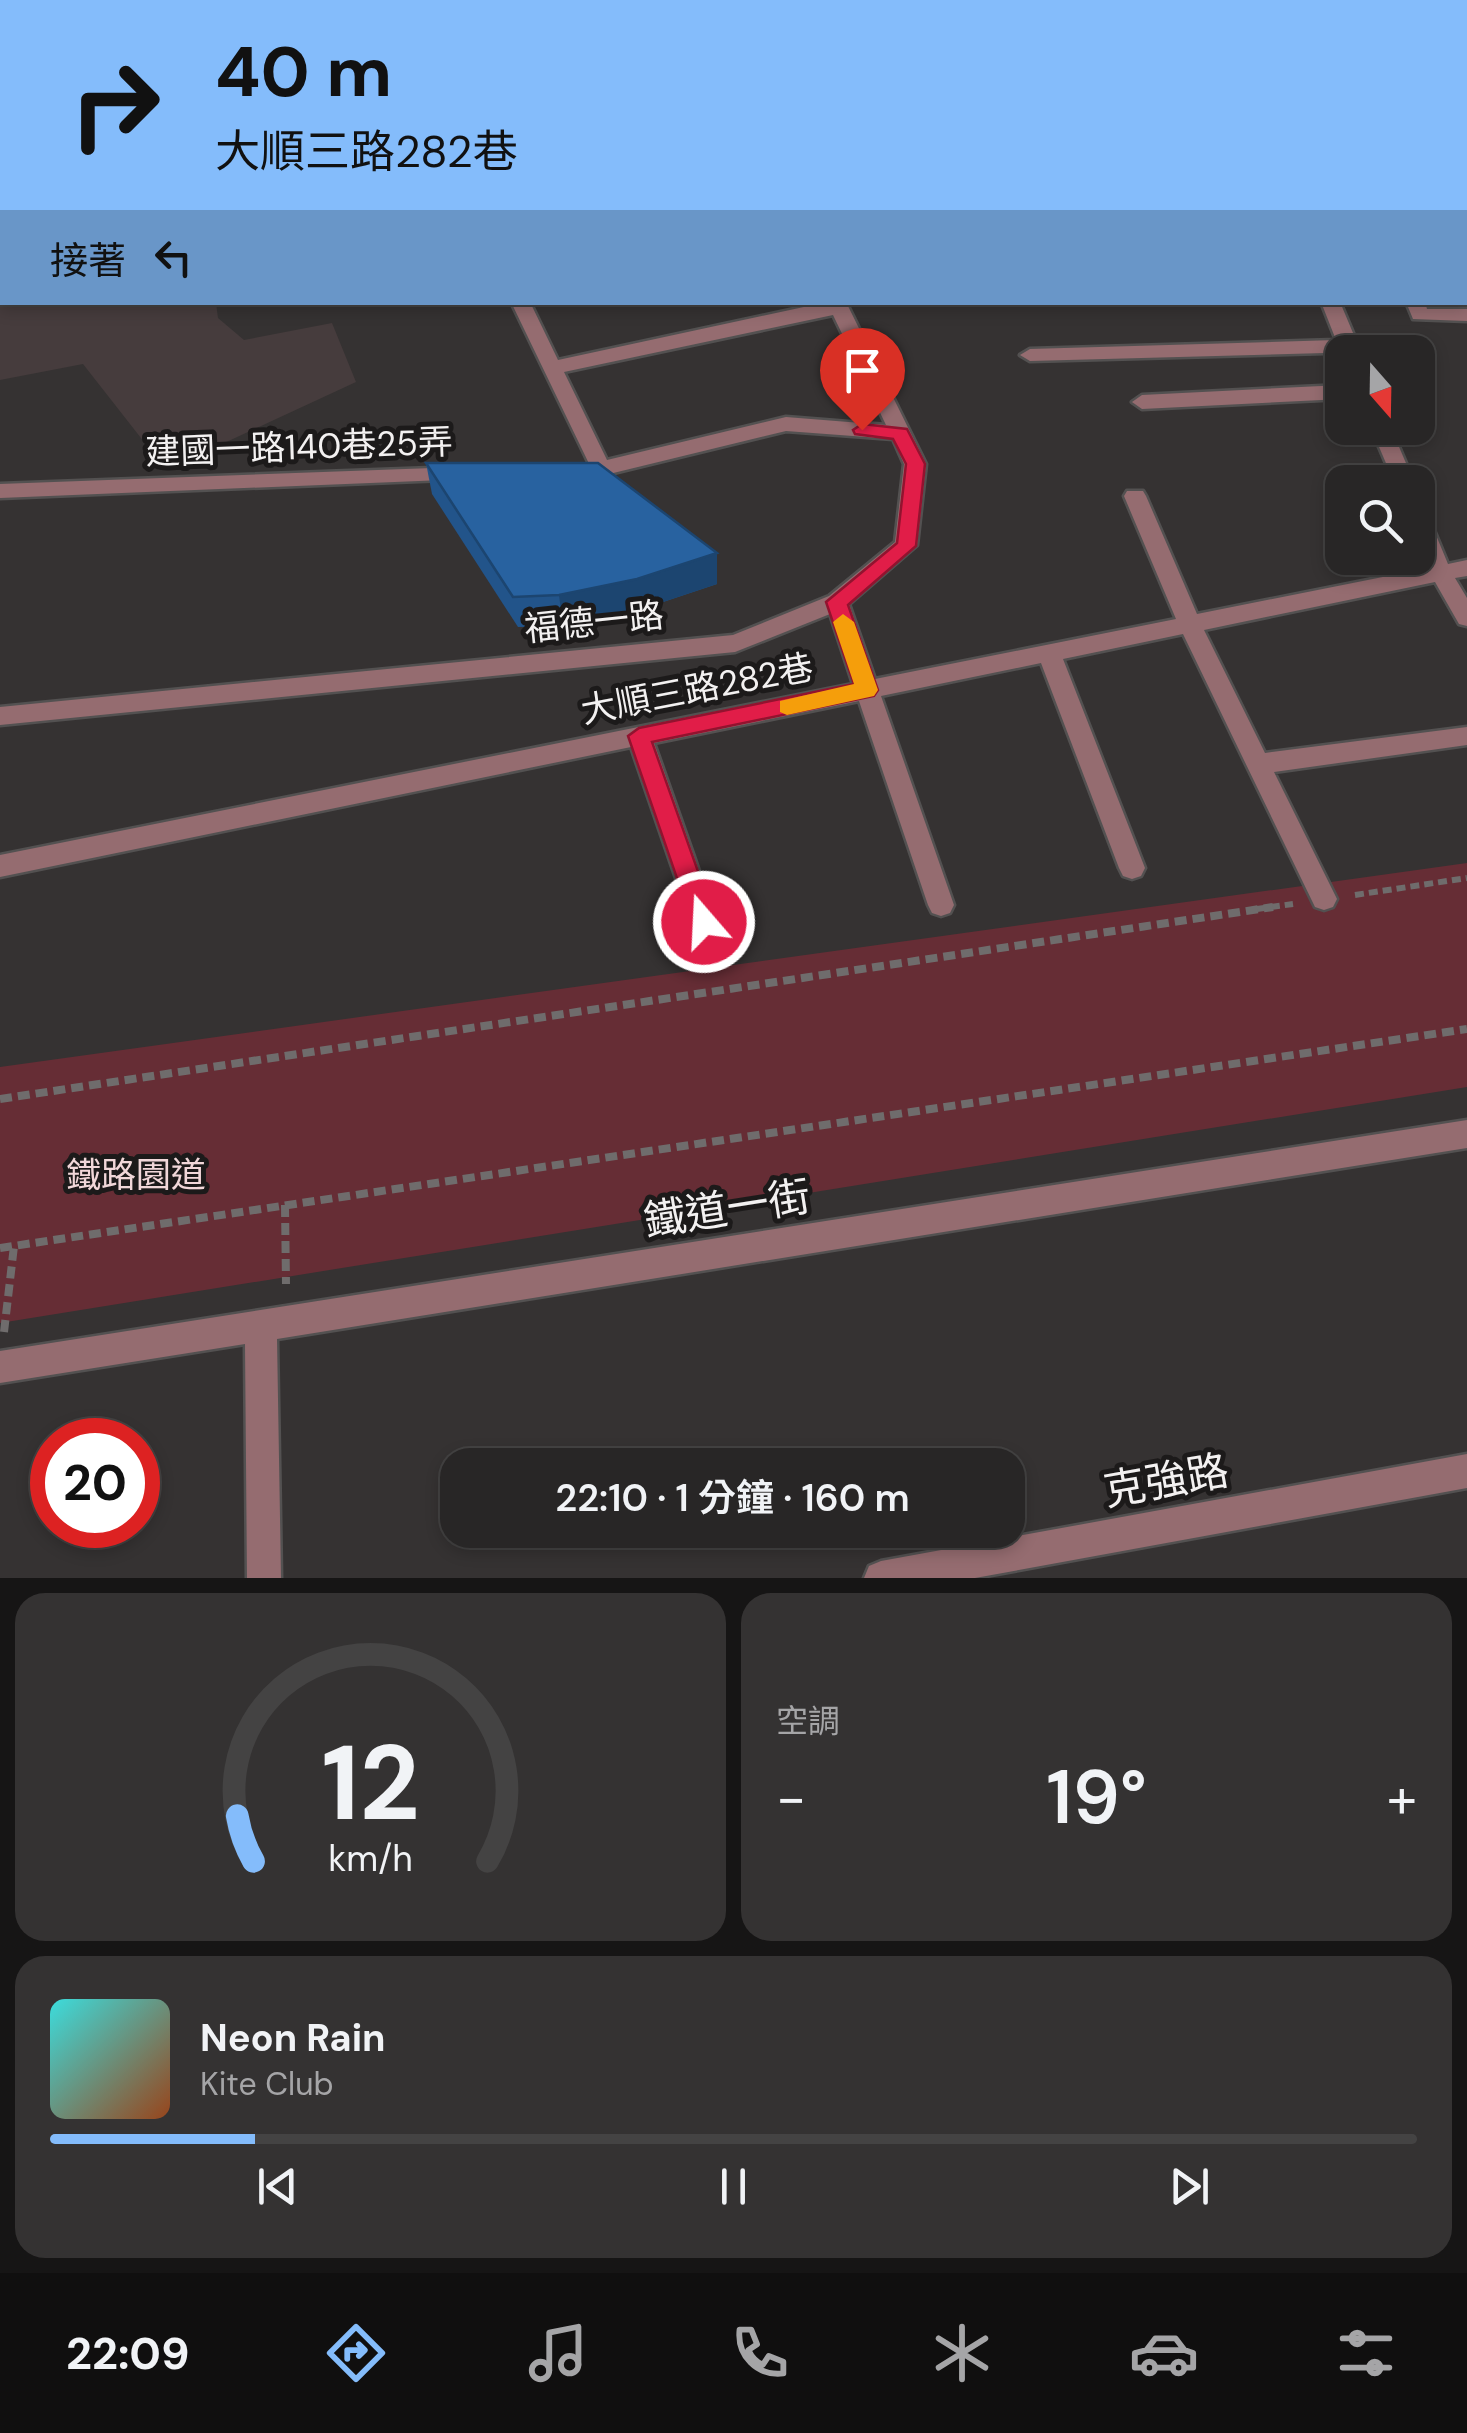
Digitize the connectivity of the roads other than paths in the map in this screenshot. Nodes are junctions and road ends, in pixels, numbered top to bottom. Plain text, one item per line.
1 (521, 305) edge
2 (837, 305) edge
3 (1331, 305) edge
4 (1416, 305) edge
5 (1467, 315) edge
6 (1343, 335) edge
7 (1325, 349) edge
8 (1030, 355) dead end
9 (551, 368) junction
10 (1325, 393) edge
11 (1142, 402) dead end
12 (900, 433) junction
13 (484, 473) edge
14 (0, 491) edge
15 (1135, 496) dead end
16 (1435, 558) edge
17 (1467, 568) edge
18 (1441, 573) junction
19 (837, 602) junction
20 (1467, 618) edge
21 (1190, 624) junction
22 (1049, 653) junction
23 (867, 690) junction
24 (0, 716) edge
25 (639, 736) junction
26 (1467, 736) edge
27 (1258, 764) junction
28 (0, 866) edge
29 (1132, 868) dead end
30 (1324, 899) road end
31 (942, 906) dead end
32 (704, 922) dead end
33 (1467, 1134) edge
34 (260, 1324) junction
35 (0, 1367) edge
36 (1467, 1471) edge
37 (264, 1578) edge
38 (881, 1578) edge

1 - 9 street
2 - 9 street
2 - 12 street, 福德一路
3 - 6 street
4 - 5 street
7 - 8 street
9 - 12 street
10 - 11 street
12 - 19 street, 福德一路
13 - 14 street, 建國一路140巷25弄
15 - 21 street
16 - 18 street
17 - 18 street, 大順三路282巷
18 - 20 street
18 - 21 street, 大順三路282巷
19 - 23 street
19 - 24 street, 福德一路
21 - 22 street, 大順三路282巷
21 - 27 street
22 - 23 street, 大順三路282巷
22 - 29 street
23 - 25 street, 大順三路282巷
23 - 31 street
25 - 28 street, 大順三路282巷
25 - 32 street
26 - 27 street
27 - 30 street
33 - 34 street, 鐵道一街
34 - 35 street, 鐵道一街
34 - 37 street
36 - 38 street, 克強路

